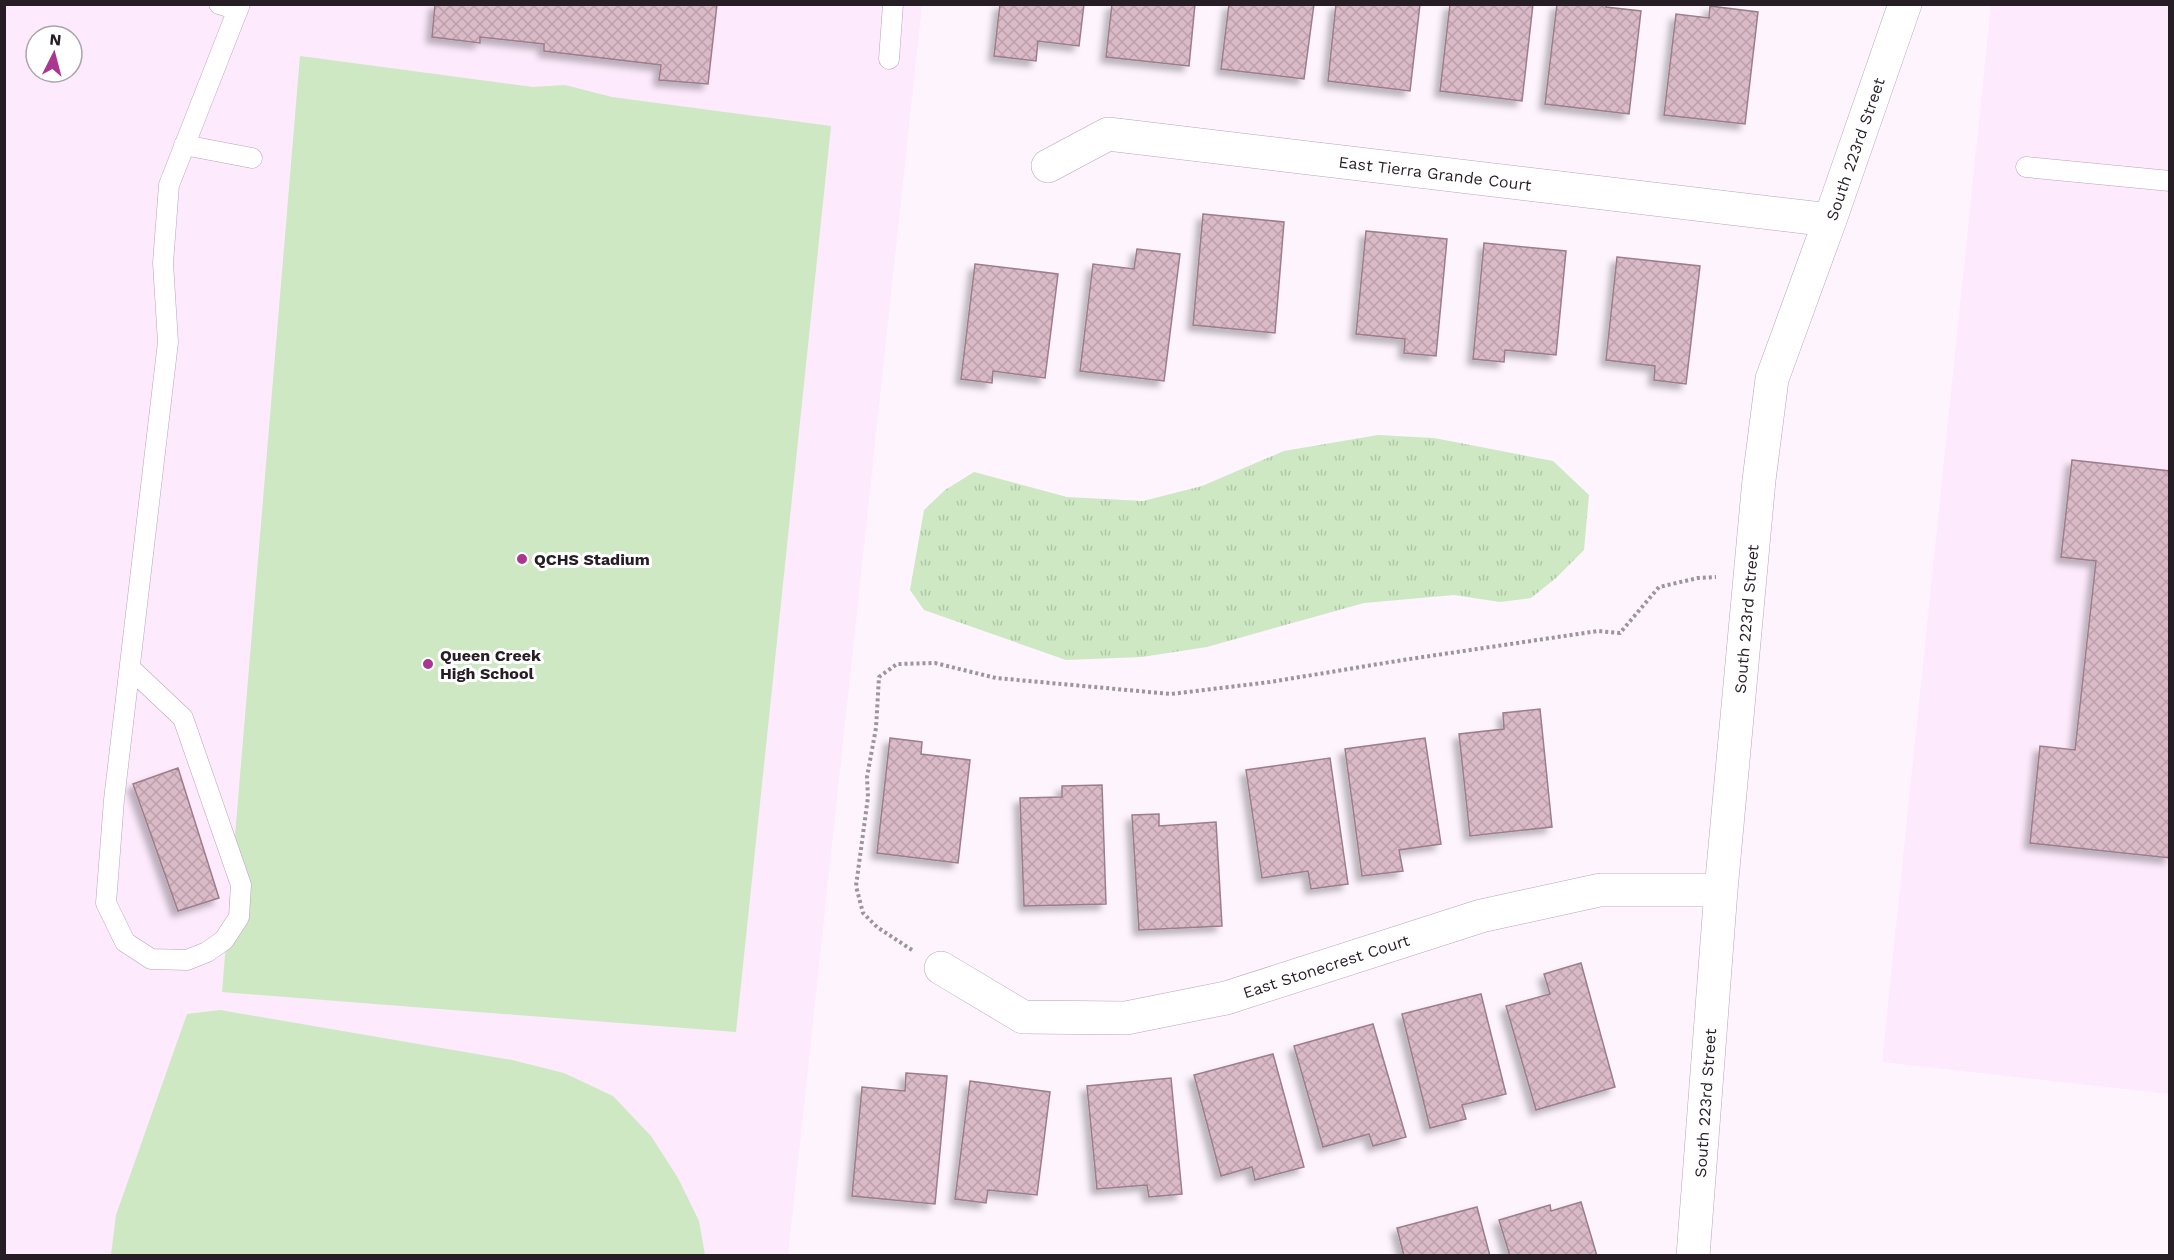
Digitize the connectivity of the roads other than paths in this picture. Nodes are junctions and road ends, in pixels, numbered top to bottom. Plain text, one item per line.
1 (893, 4) edge
2 (1905, 4) edge
3 (232, 6) edge
4 (889, 59) dead end
5 (184, 145) junction
6 (252, 158) dead end
7 (1048, 166) dead end
8 (2026, 167) dead end
9 (2169, 181) edge
10 (1830, 220) junction
11 (130, 668) junction
12 (1721, 890) junction
13 (941, 968) road end
14 (1693, 1256) edge

1 - 4 lane
2 - 10 street, South 223rd Street
3 - 5 lane
5 - 6 lane
5 - 11 lane
7 - 10 street, East Tierra Grande Court
8 - 9 lane
10 - 12 street, South 223rd Street
11 - 11 lane
12 - 13 street, East Stonecrest Court
12 - 14 street, South 223rd Street

